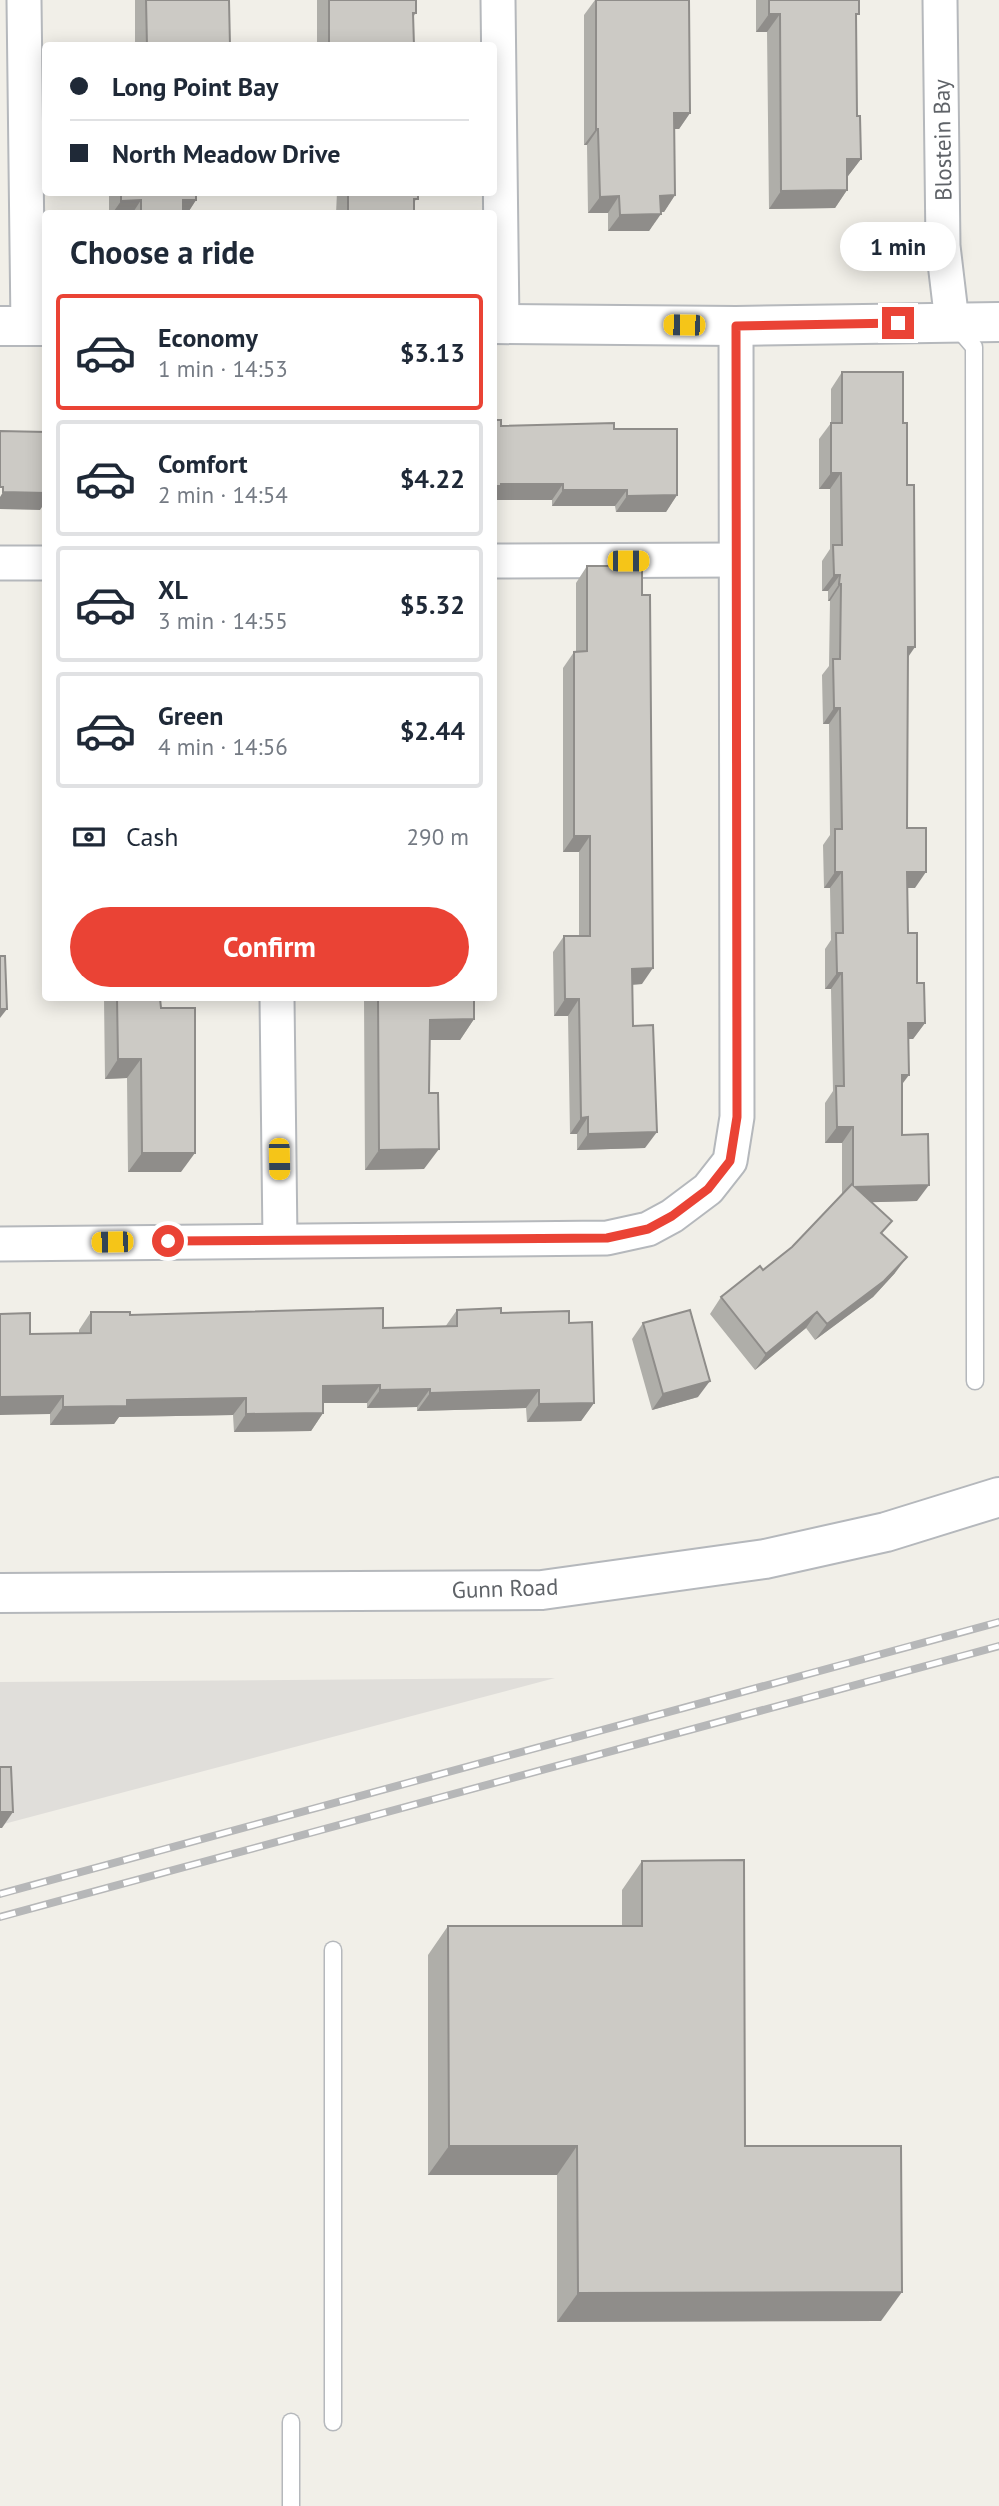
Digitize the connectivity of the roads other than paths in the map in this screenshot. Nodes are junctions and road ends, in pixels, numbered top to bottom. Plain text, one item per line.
1 (24, 0) edge
2 (498, 0) edge
3 (940, 0) edge
4 (996, 320) edge
5 (952, 322) junction
6 (498, 324) edge
7 (25, 326) edge
8 (736, 326) junction
9 (735, 560) junction
10 (497, 561) edge
11 (42, 563) edge
12 (0, 564) edge
13 (277, 1001) edge
14 (280, 1240) junction
15 (0, 1244) edge
16 (975, 1381) dead end
17 (999, 1497) edge
18 (0, 1593) edge
19 (333, 1950) dead end
20 (333, 2421) dead end
21 (291, 2422) dead end
22 (291, 2506) edge

1 - 7 street
2 - 6 street
3 - 5 street, Blostein Bay
4 - 5 street
5 - 8 street
5 - 16 lane
6 - 8 street
8 - 9 street
9 - 10 street
9 - 14 street
11 - 12 street
13 - 14 street
14 - 15 street
17 - 18 street, Gunn Road
19 - 20 lane
21 - 22 lane

